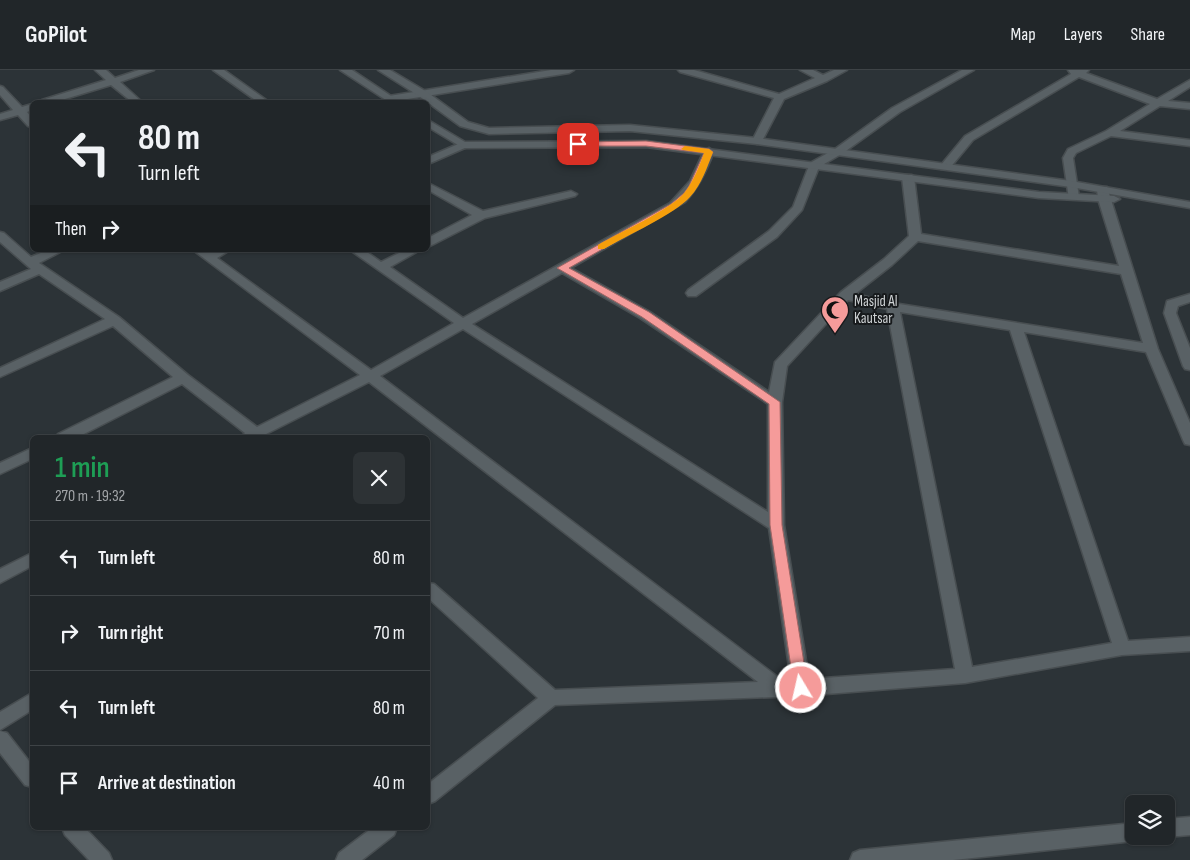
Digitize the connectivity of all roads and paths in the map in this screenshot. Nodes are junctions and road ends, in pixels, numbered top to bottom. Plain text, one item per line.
1 (100, 70) edge
2 (149, 70) edge
3 (218, 70) edge
4 (345, 70) edge
5 (383, 70) edge
6 (504, 70) edge
7 (569, 70) edge
8 (683, 70) edge
9 (805, 70) edge
10 (842, 70) edge
11 (969, 70) edge
12 (1077, 71) edge
13 (516, 77) junction
14 (824, 79) junction
15 (112, 81) junction
16 (1190, 83) edge
17 (0, 90) edge
18 (423, 94) junction
19 (780, 97) junction
20 (52, 100) edge
21 (135, 100) edge
22 (261, 100) edge
23 (390, 100) edge
24 (396, 100) edge
25 (1158, 103) junction
26 (1190, 106) edge
27 (30, 108) edge
28 (19, 111) junction
29 (445, 111) junction
30 (430, 116) edge
31 (0, 117) edge
32 (30, 122) edge
33 (430, 124) edge
34 (1110, 133) junction
35 (757, 141) junction
36 (1190, 143) edge
37 (463, 144) junction
38 (839, 151) junction
39 (709, 152) junction
40 (430, 160) edge
41 (814, 165) junction
42 (945, 167) junction
43 (908, 176) junction
44 (1071, 184) junction
45 (430, 187) edge
46 (570, 194) dead end
47 (1103, 194) junction
48 (1073, 198) junction
49 (1190, 205) edge
50 (481, 215) junction
51 (0, 236) edge
52 (914, 237) junction
53 (430, 242) edge
54 (55, 252) edge
55 (359, 252) edge
56 (410, 252) edge
57 (204, 253) edge
58 (36, 266) junction
59 (381, 267) junction
60 (562, 268) junction
61 (1127, 271) junction
62 (0, 287) edge
63 (692, 293) dead end
64 (845, 294) junction
65 (1190, 298) edge
66 (893, 308) junction
67 (114, 320) junction
68 (462, 323) junction
69 (1015, 326) junction
70 (1151, 349) junction
71 (1190, 366) edge
72 (0, 373) edge
73 (370, 376) junction
74 (183, 378) junction
75 (775, 402) junction
76 (69, 435) edge
77 (254, 435) edge
78 (257, 435) edge
79 (1190, 440) edge
80 (30, 454) edge
81 (0, 469) edge
82 (776, 525) junction
83 (30, 560) edge
84 (0, 577) edge
85 (430, 591) edge
86 (1190, 644) edge
87 (1122, 648) junction
88 (965, 676) junction
89 (801, 688) junction
90 (780, 689) junction
91 (551, 698) junction
92 (30, 702) edge
93 (0, 722) edge
94 (0, 739) edge
95 (30, 776) edge
96 (430, 794) edge
97 (1190, 826) edge
98 (1175, 827) edge
99 (74, 830) edge
100 (384, 830) edge
101 (1125, 833) edge
102 (102, 860) edge
103 (346, 860) edge
104 (860, 860) edge

1 - 15 street
2 - 15 street
3 - 22 street
4 - 23 street
5 - 18 street
6 - 13 street
7 - 13 street
8 - 19 street
9 - 14 street
10 - 14 street
11 - 38 street
12 - 25 street
12 - 42 street
13 - 18 street
14 - 19 street
15 - 20 street
15 - 21 street
16 - 25 street
17 - 28 street
18 - 24 street
18 - 29 street
19 - 35 street
25 - 26 street
25 - 34 street
27 - 28 street
28 - 31 street
28 - 32 street
29 - 30 street
29 - 35 street
33 - 37 street
34 - 36 street
34 - 44 street
35 - 38 street
37 - 39 street
37 - 40 street
38 - 41 street
38 - 42 street
39 - 41 street
39 - 60 street
41 - 43 street
41 - 63 street
42 - 44 street
43 - 48 street
43 - 52 street
44 - 47 street
44 - 48 street
45 - 50 street
46 - 50 street
47 - 48 street
47 - 49 street
47 - 61 street
50 - 53 street
51 - 58 street
52 - 61 street
52 - 64 street
54 - 58 street
55 - 59 street
56 - 59 street
57 - 73 street
58 - 62 street
58 - 67 street
59 - 68 street
60 - 68 street
60 - 75 street
61 - 70 street
64 - 66 street
64 - 75 street
65 - 71 street
66 - 69 street
66 - 88 street
67 - 72 street
67 - 74 street
68 - 73 street
68 - 82 street
69 - 70 street
69 - 87 street
70 - 79 street
73 - 78 street
73 - 90 street
74 - 76 street
74 - 77 street
75 - 82 street
80 - 81 street
82 - 89 street
83 - 84 street
85 - 91 street
86 - 87 street
87 - 88 street
88 - 89 street
89 - 90 street
90 - 91 street
91 - 96 street
92 - 93 street
94 - 95 street
97 - 98 street
99 - 102 street
100 - 103 street
101 - 104 street

